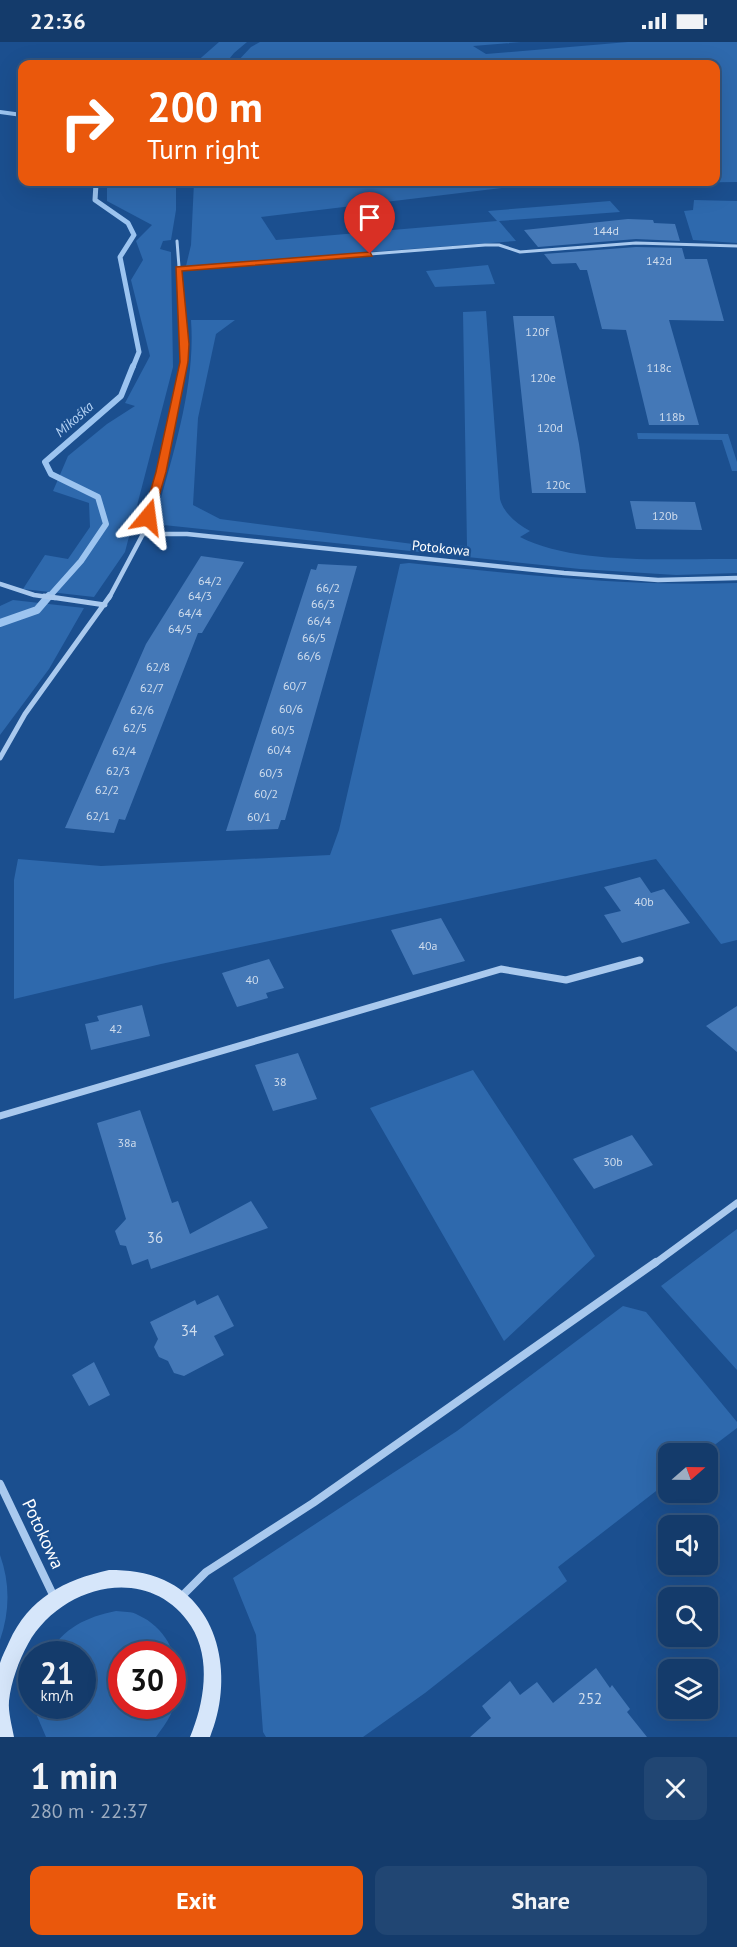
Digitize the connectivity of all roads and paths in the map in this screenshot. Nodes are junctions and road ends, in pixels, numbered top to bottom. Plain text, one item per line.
1 (177, 241) dead end
2 (737, 246) edge
3 (178, 269) junction
4 (143, 534) junction
5 (737, 578) edge
6 (0, 584) edge
7 (105, 605) junction
8 (0, 758) edge
9 (639, 960) dead end
10 (0, 1116) edge
11 (737, 1203) edge
12 (0, 1484) edge
13 (55, 1599) junction
14 (180, 1599) junction
15 (0, 1702) edge
16 (4, 1737) edge
17 (200, 1737) edge

1 - 3 street
2 - 3 street
3 - 4 street
4 - 5 street, Potokowa
4 - 7 street
6 - 7 street
7 - 8 street
9 - 10 street
11 - 14 street
12 - 13 street, Potokowa
13 - 14 street
13 - 15 street
14 - 17 street
15 - 16 street

